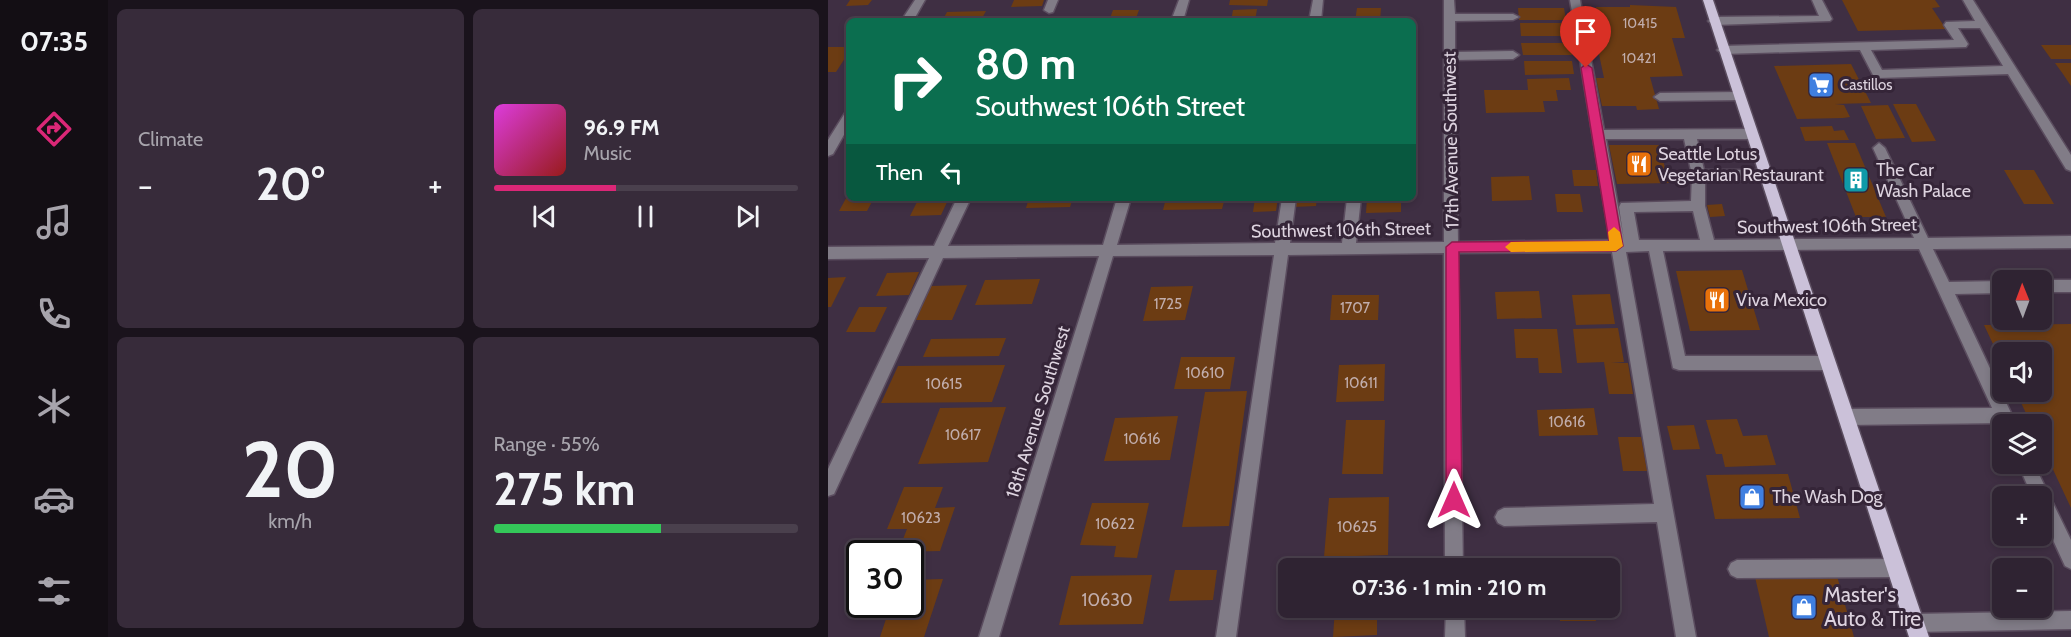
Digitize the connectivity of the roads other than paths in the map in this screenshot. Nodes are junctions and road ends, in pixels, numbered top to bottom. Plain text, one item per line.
1 (920, 0) edge
2 (1184, 0) edge
3 (1318, 0) edge
4 (1449, 0) edge
5 (1575, 0) edge
6 (1708, 0) edge
7 (1817, 0) edge
8 (1968, 0) edge
9 (1513, 17) dead end
10 (909, 18) edge
11 (1178, 18) edge
12 (1315, 18) edge
13 (1449, 18) junction
14 (1714, 21) junction
15 (1982, 24) junction
16 (1863, 46) junction
17 (1723, 50) junction
18 (1513, 55) dead end
19 (1450, 56) junction
20 (2011, 70) junction
21 (1739, 96) junction
22 (1660, 97) dead end
23 (846, 121) edge
24 (1689, 134) junction
25 (1752, 134) junction
26 (1598, 135) junction
27 (1879, 148) dead end
28 (828, 151) edge
29 (2069, 159) edge
30 (1699, 175) junction
31 (1765, 175) junction
32 (963, 201) edge
33 (1123, 201) edge
34 (1289, 201) edge
35 (1354, 201) edge
36 (1698, 206) junction
37 (2071, 242) edge
38 (1925, 243) junction
39 (1788, 244) junction
40 (1708, 245) junction
41 (1616, 246) junction
42 (1633, 246) junction
43 (1655, 246) junction
44 (1452, 247) junction
45 (1281, 249) junction
46 (1348, 249) junction
47 (1108, 251) junction
48 (939, 252) junction
49 (828, 253) edge
50 (2052, 286) edge
51 (2071, 286) edge
52 (1992, 287) edge
53 (1946, 288) junction
54 (1827, 363) junction
55 (2003, 414) edge
56 (1847, 417) junction
57 (1992, 420) edge
58 (2031, 474) edge
59 (828, 488) edge
60 (1664, 513) junction
61 (1504, 517) dead end
62 (1454, 558) edge
63 (2071, 560) edge
64 (1896, 568) junction
65 (1737, 569) dead end
66 (1455, 618) edge
67 (2071, 620) edge
68 (1916, 630) edge
69 (989, 637) edge
70 (1226, 637) edge
71 (1455, 637) edge
72 (1686, 637) edge

1 - 10 street
2 - 11 street
3 - 12 street
4 - 13 street, 17th Avenue Southwest
5 - 26 street
6 - 14 main road
7 - 14 street
8 - 15 street
9 - 13 street
13 - 19 street, 17th Avenue Southwest
14 - 17 main road
15 - 16 street
15 - 20 street
16 - 17 street
16 - 20 street
17 - 21 main road
18 - 19 street
19 - 44 street, 17th Avenue Southwest
20 - 29 street
21 - 22 street
21 - 25 main road
23 - 28 street
24 - 25 street
24 - 26 street
24 - 30 street
25 - 31 main road
26 - 41 street
27 - 38 street
30 - 31 street
30 - 36 street
31 - 39 main road
32 - 48 street
33 - 47 street, 18th Avenue Southwest
34 - 45 street
35 - 46 street
36 - 40 street
36 - 42 street
37 - 38 street, Southwest 106th Street
38 - 39 street, Southwest 106th Street
38 - 53 street
39 - 40 street, Southwest 106th Street
39 - 54 main road
40 - 43 street, Southwest 106th Street
41 - 42 street, Southwest 106th Street
41 - 44 street, Southwest 106th Street
41 - 60 street
42 - 43 street, Southwest 106th Street
43 - 54 street
44 - 46 street, Southwest 106th Street
44 - 62 street, 17th Avenue Southwest
45 - 46 street, Southwest 106th Street
45 - 47 street, Southwest 106th Street
45 - 70 street
47 - 48 street, Southwest 106th Street
47 - 69 street, 18th Avenue Southwest
48 - 49 street, Southwest 106th Street
48 - 59 street
50 - 51 street
52 - 53 street
53 - 55 street
54 - 56 main road
56 - 57 street
56 - 64 main road
58 - 63 street
60 - 61 street
60 - 72 street
64 - 65 street
64 - 68 main road
66 - 71 street
67 - 68 street

